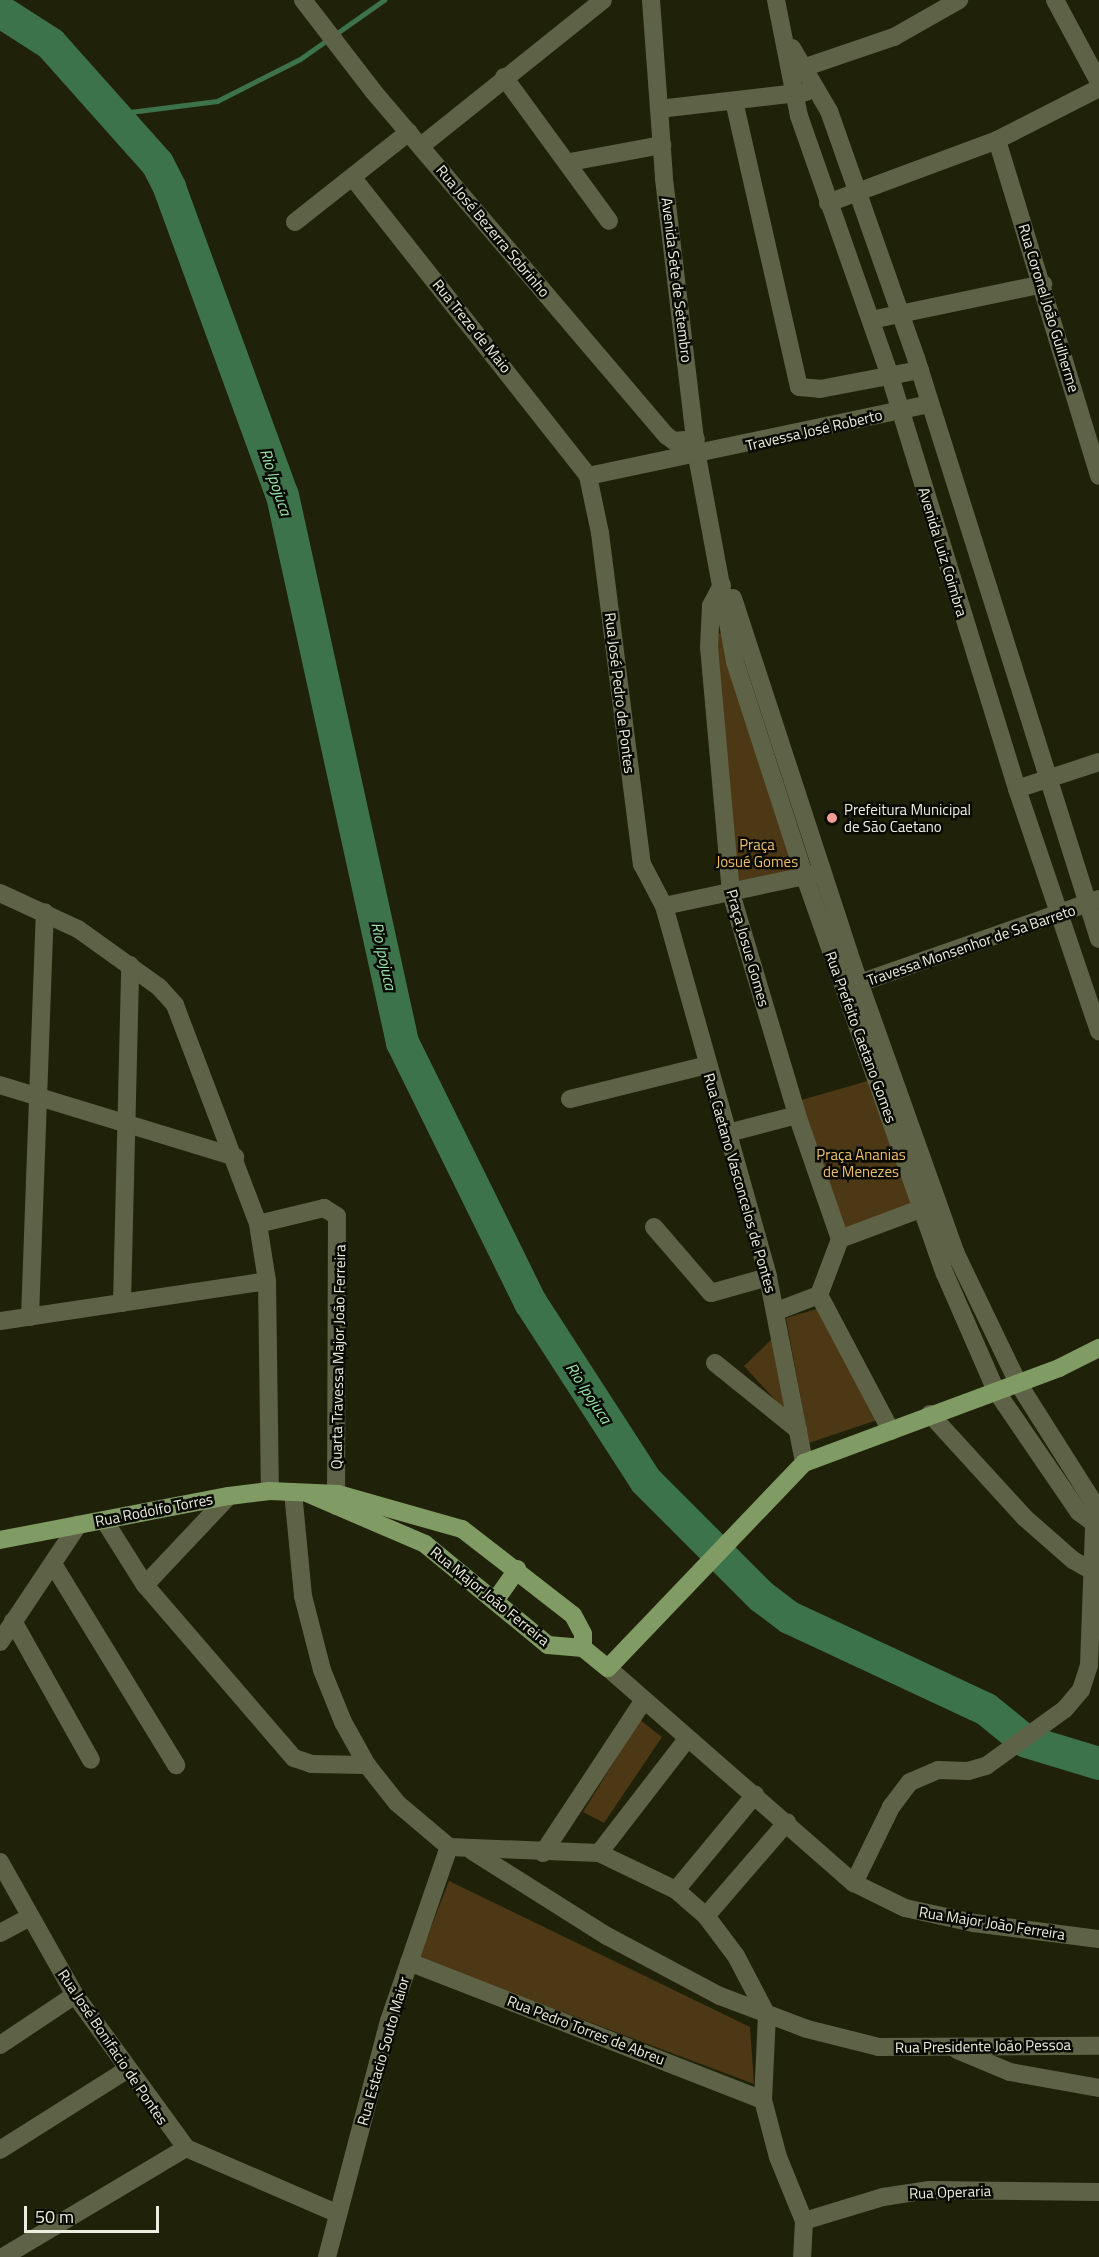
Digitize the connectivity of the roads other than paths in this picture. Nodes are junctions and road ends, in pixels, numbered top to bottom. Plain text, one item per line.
1 (303, 0) edge
2 (603, 0) edge
3 (651, 0) edge
4 (776, 0) edge
5 (958, 0) edge
6 (1055, 0) edge
7 (1093, 53) edge
8 (798, 70) junction
9 (504, 77) junction
10 (1099, 82) edge
11 (1099, 88) edge
12 (816, 89) junction
13 (796, 94) junction
14 (734, 101) junction
15 (659, 109) junction
16 (409, 132) junction
17 (997, 140) junction
18 (662, 145) junction
19 (421, 146) junction
20 (570, 162) junction
21 (353, 178) junction
22 (856, 192) junction
23 (828, 203) junction
24 (609, 221) dead end
25 (295, 222) dead end
26 (1042, 284) junction
27 (898, 311) junction
28 (871, 320) junction
29 (920, 370) junction
30 (890, 376) junction
31 (930, 404) junction
32 (900, 410) junction
33 (696, 447) junction
34 (588, 476) junction
35 (1099, 476) edge
36 (724, 584) junction
37 (752, 688) junction
38 (711, 692) junction
39 (1099, 762) edge
40 (1048, 779) junction
41 (1017, 789) junction
42 (813, 874) junction
43 (0, 893) edge
44 (731, 893) junction
45 (1093, 902) edge
46 (664, 906) junction
47 (45, 912) junction
48 (1059, 915) junction
49 (1099, 939) edge
50 (130, 965) junction
51 (851, 986) junction
52 (1099, 1031) edge
53 (707, 1065) junction
54 (0, 1085) edge
55 (36, 1094) junction
56 (570, 1099) dead end
57 (796, 1115) junction
58 (128, 1125) junction
59 (728, 1133) junction
60 (235, 1157) junction
61 (929, 1207) junction
62 (258, 1224) junction
63 (654, 1227) dead end
64 (840, 1239) junction
65 (961, 1263) junction
66 (945, 1274) junction
67 (768, 1277) junction
68 (267, 1281) junction
69 (819, 1295) junction
70 (122, 1303) junction
71 (777, 1311) junction
72 (30, 1317) junction
73 (0, 1321) edge
74 (1099, 1348) edge
75 (715, 1363) dead end
76 (1018, 1383) junction
77 (996, 1391) junction
78 (930, 1414) junction
79 (798, 1430) junction
80 (891, 1431) junction
81 (804, 1462) junction
82 (270, 1491) junction
83 (301, 1493) junction
84 (229, 1496) junction
85 (337, 1500) junction
86 (105, 1520) junction
87 (1098, 1520) edge
88 (78, 1525) junction
89 (0, 1540) edge
90 (53, 1564) junction
91 (517, 1569) junction
92 (1096, 1584) edge
93 (145, 1585) junction
94 (495, 1601) junction
95 (13, 1622) junction
96 (0, 1642) edge
97 (583, 1648) junction
98 (608, 1668) junction
99 (644, 1700) junction
100 (687, 1739) junction
101 (91, 1760) dead end
102 (176, 1765) dead end
103 (368, 1766) junction
104 (755, 1795) junction
105 (787, 1822) junction
106 (449, 1847) junction
107 (468, 1849) junction
108 (543, 1853) junction
109 (599, 1853) junction
110 (0, 1862) edge
111 (854, 1883) junction
112 (676, 1890) junction
113 (706, 1916) junction
114 (30, 1917) junction
115 (0, 1933) edge
116 (1099, 1939) edge
117 (409, 1962) junction
118 (75, 1995) junction
119 (767, 2015) junction
120 (0, 2044) edge
121 (1099, 2046) edge
122 (957, 2050) junction
123 (125, 2071) junction
124 (1099, 2088) edge
125 (763, 2100) junction
126 (186, 2148) junction
127 (0, 2150) edge
128 (1099, 2192) edge
129 (336, 2213) junction
130 (804, 2221) junction
131 (3, 2257) edge
132 (327, 2257) edge
133 (802, 2257) edge

1 - 16 street, Rua José Bezerra Sobrinho
2 - 9 street
3 - 15 street, Avenida Sete de Setembro
4 - 8 street, Avenida Luiz Coimbra
5 - 8 street
6 - 7 street
7 - 10 street
8 - 12 street
8 - 13 street, Avenida Luiz Coimbra
9 - 19 street
9 - 20 street
11 - 17 street
12 - 13 street
12 - 22 street
13 - 14 street
13 - 23 street, Avenida Luiz Coimbra
14 - 15 street
14 - 30 street
15 - 18 street, Avenida Sete de Setembro
16 - 19 street, Rua José Bezerra Sobrinho
16 - 21 street
17 - 22 street
17 - 26 street, Rua Coronel João Guilherme
18 - 20 street
18 - 33 street, Avenida Sete de Setembro
19 - 33 street, Rua José Bezerra Sobrinho
20 - 24 street
21 - 25 street
21 - 34 street, Rua Treze de Maio
22 - 23 street
22 - 27 street
23 - 28 street, Avenida Luiz Coimbra
26 - 27 street
26 - 35 street, Rua Coronel João Guilherme
27 - 28 street
27 - 29 street
28 - 30 street, Avenida Luiz Coimbra
29 - 30 street
29 - 31 street
30 - 32 street, Avenida Luiz Coimbra
31 - 32 street, Travessa José Roberto
31 - 40 street
32 - 33 street, Travessa José Roberto
32 - 41 street, Avenida Luiz Coimbra
33 - 34 street, Travessa José Roberto
33 - 36 street, Avenida Sete de Setembro
34 - 46 street, Rua José Pedro de Pontes
36 - 37 street, Rua Prefeito Caetano Gomes
36 - 38 street, Praça Josue Gomes
37 - 38 street
37 - 42 street, Rua Prefeito Caetano Gomes
38 - 44 street, Praça Josue Gomes
39 - 40 street
40 - 41 street
40 - 45 street
41 - 48 street, Avenida Luiz Coimbra
42 - 44 street
42 - 51 street, Rua Prefeito Caetano Gomes
43 - 47 street
44 - 46 street
44 - 57 street, Praça Josue Gomes
45 - 48 street, Travessa Monsenhor de Sa Barreto
45 - 49 street
46 - 53 street, Rua Caetano Vasconcelos de Pontes
47 - 50 street
47 - 55 street
48 - 51 street, Travessa Monsenhor de Sa Barreto
48 - 52 street, Avenida Luiz Coimbra
50 - 58 street
50 - 60 street
51 - 61 street, Rua Prefeito Caetano Gomes
53 - 56 street
53 - 59 street, Rua Caetano Vasconcelos de Pontes
54 - 55 street
55 - 58 street
55 - 72 street
57 - 59 street
57 - 64 street, Praça Josue Gomes
58 - 60 street
58 - 70 street
59 - 67 street, Rua Caetano Vasconcelos de Pontes
60 - 62 street
61 - 64 street
61 - 65 street, Rua Prefeito Caetano Gomes
61 - 66 street, Rua Prefeito Caetano Gomes
62 - 68 street
62 - 85 street, Quarta Travessa Major João Ferreira
63 - 67 street
64 - 69 street
65 - 66 street
65 - 76 street, Rua Prefeito Caetano Gomes
66 - 77 street, Rua Prefeito Caetano Gomes
67 - 71 street, Rua Caetano Vasconcelos de Pontes
68 - 70 street
68 - 82 street
69 - 71 street
69 - 80 street
70 - 72 street
71 - 79 street, Rua Caetano Vasconcelos de Pontes
72 - 73 street
74 - 76 main road
75 - 79 street
76 - 77 main road
76 - 87 street, Rua Prefeito Caetano Gomes
77 - 78 main road
77 - 87 street, Rua Prefeito Caetano Gomes
78 - 80 main road
78 - 92 street
79 - 81 street, Rua Caetano Vasconcelos de Pontes
80 - 81 main road
81 - 98 main road
82 - 83 main road, Rua Rodolfo Torres
82 - 84 main road, Rua Rodolfo Torres
83 - 85 main road, Rua Major João Ferreira
83 - 103 street
84 - 86 main road, Rua Rodolfo Torres
84 - 93 street
85 - 91 main road, Rua Major João Ferreira
85 - 94 main road, Rua Major João Ferreira
86 - 88 main road, Rua Rodolfo Torres
86 - 93 street
87 - 92 street
88 - 89 main road, Rua Rodolfo Torres
88 - 90 street
90 - 95 street
90 - 102 street
91 - 94 main road
91 - 97 main road, Rua Major João Ferreira
92 - 111 street
93 - 103 street
94 - 97 main road, Rua Major João Ferreira
95 - 96 street
95 - 101 street
97 - 98 main road, Rua Major João Ferreira
98 - 99 street, Rua Major João Ferreira
99 - 100 street, Rua Major João Ferreira
99 - 108 street
100 - 104 street, Rua Major João Ferreira
100 - 109 street
103 - 106 street
104 - 105 street, Rua Major João Ferreira
104 - 112 street
105 - 111 street, Rua Major João Ferreira
105 - 113 street
106 - 107 street
106 - 117 street, Rua Estacio Souto Maior
107 - 108 street
107 - 119 street, Rua Presidente João Pessoa
108 - 109 street
109 - 112 street
110 - 114 street, Rua José Bonifacio de Pontes
111 - 116 street, Rua Major João Ferreira
112 - 113 street
113 - 119 street
114 - 115 street
114 - 118 street, Rua José Bonifacio de Pontes
117 - 125 street, Rua Pedro Torres de Abreu
117 - 129 street, Rua Estacio Souto Maior
118 - 120 street
118 - 123 street, Rua José Bonifacio de Pontes
119 - 122 street, Rua Presidente João Pessoa
119 - 125 street
121 - 122 street, Rua Presidente João Pessoa
122 - 124 street
123 - 126 street, Rua José Bonifacio de Pontes
123 - 127 street
125 - 130 street
126 - 129 street, Rua José Bonifacio de Pontes
126 - 131 street
128 - 130 street, Rua Operaria
129 - 132 street, Rua Estacio Souto Maior
130 - 133 street

